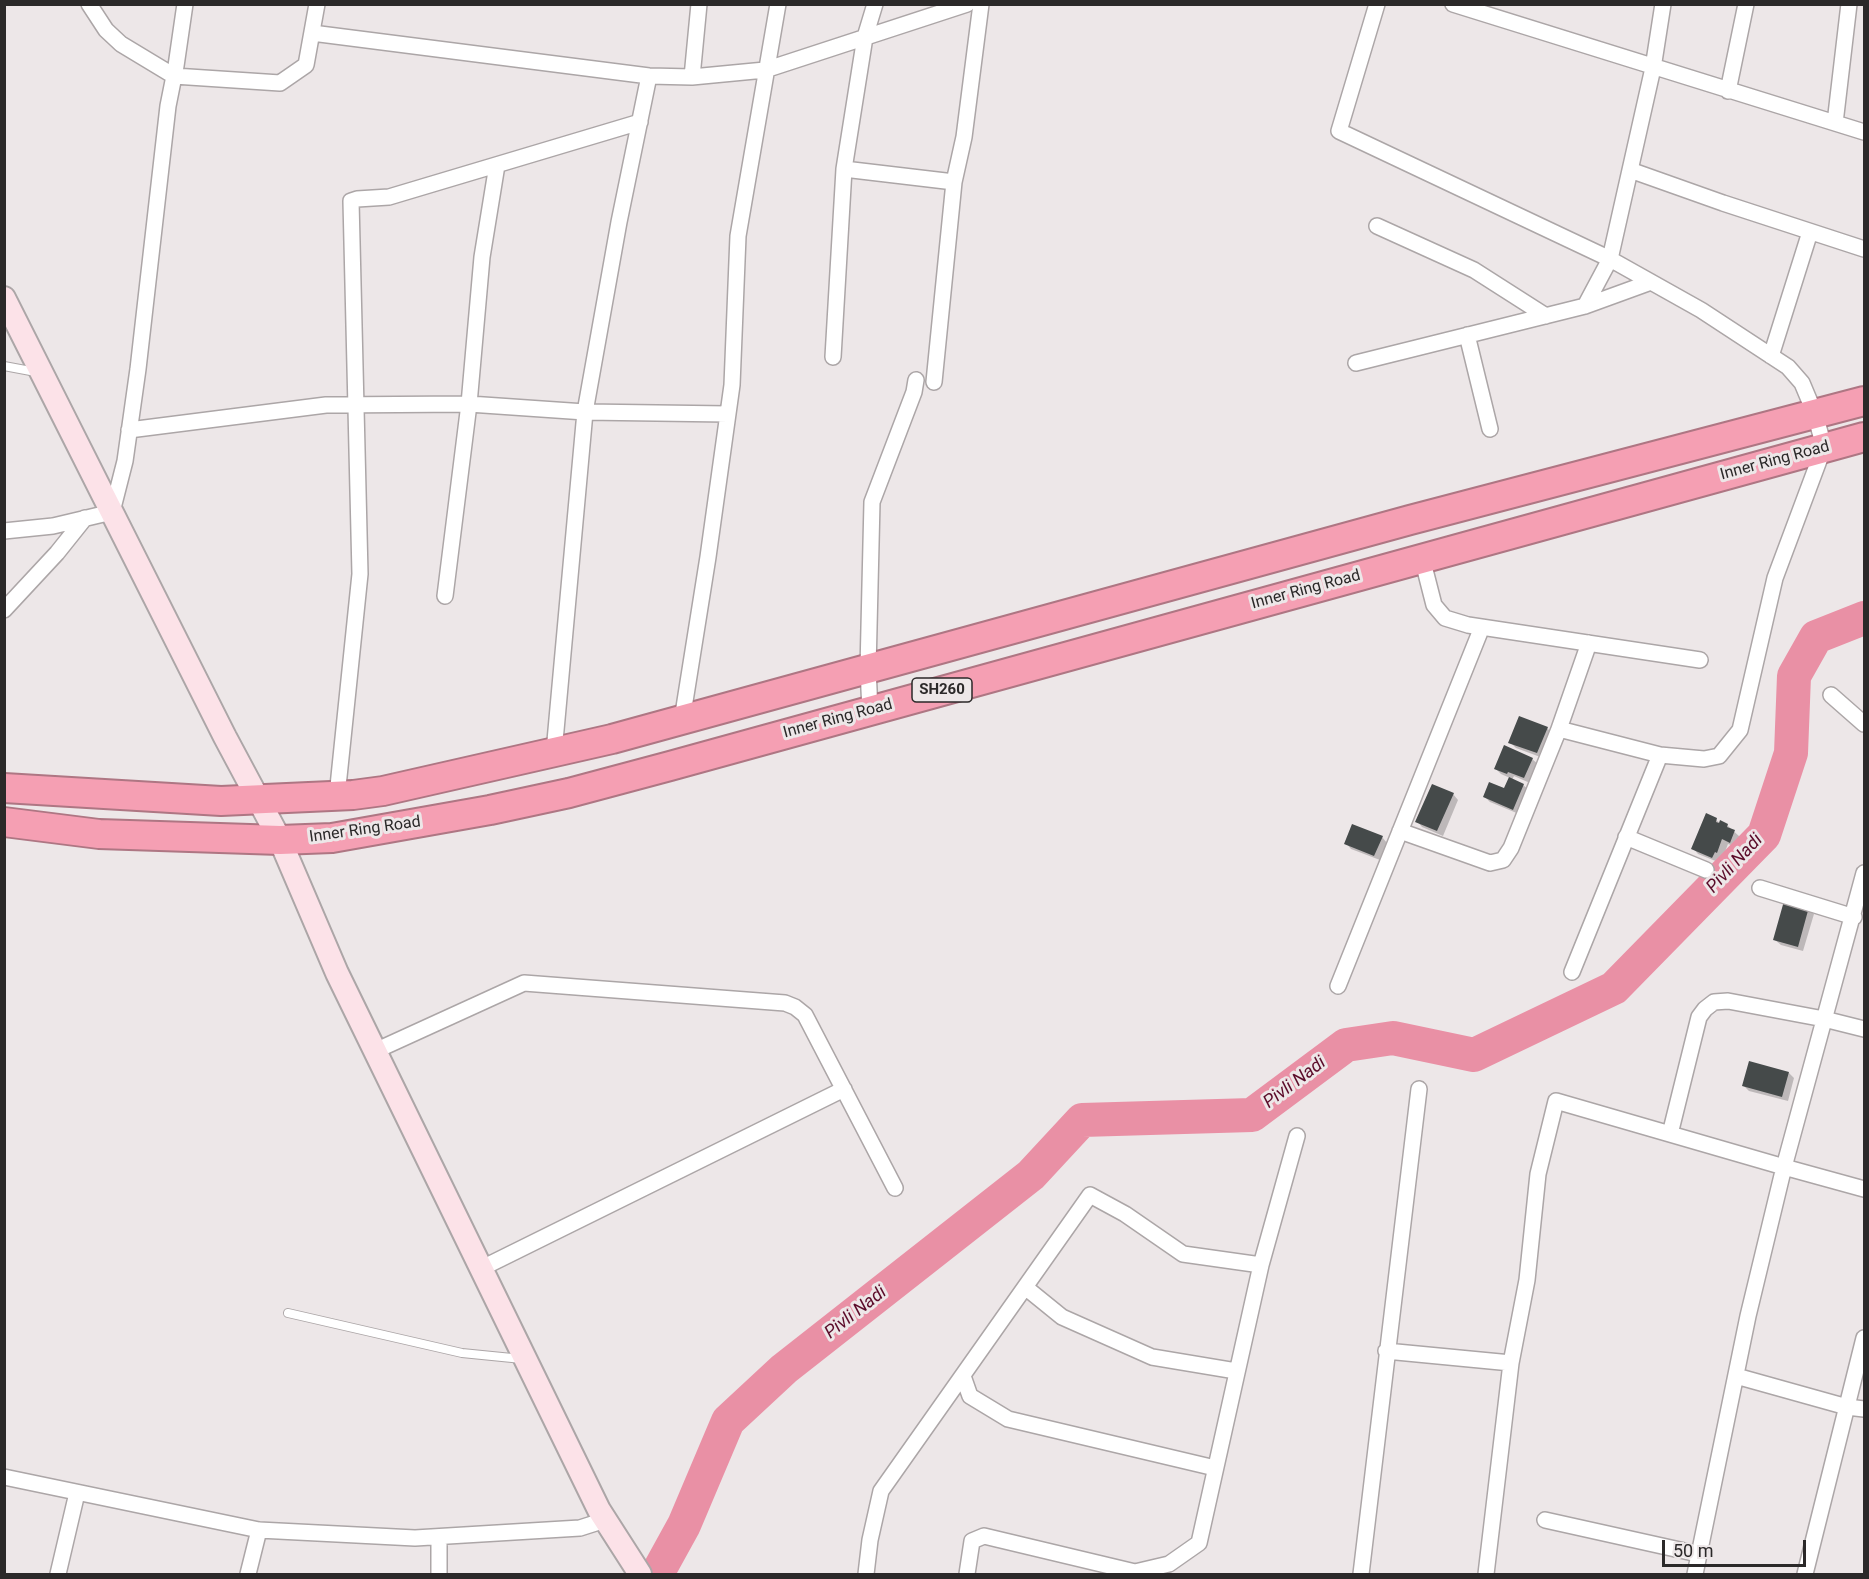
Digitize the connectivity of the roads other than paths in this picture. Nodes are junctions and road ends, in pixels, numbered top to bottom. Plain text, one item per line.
1 (89, 4) edge
2 (184, 4) edge
3 (317, 4) edge
4 (699, 4) edge
5 (778, 4) edge
6 (875, 4) edge
7 (967, 4) edge
8 (981, 4) edge
9 (1377, 4) edge
10 (1663, 4) edge
11 (1746, 4) edge
12 (1849, 4) edge
13 (1462, 6) edge
14 (312, 33) junction
15 (865, 37) junction
16 (1653, 68) junction
17 (765, 70) junction
18 (174, 76) junction
19 (649, 76) junction
20 (692, 76) junction
21 (1728, 91) junction
22 (640, 122) junction
23 (1835, 123) junction
24 (1864, 132) edge
25 (497, 165) junction
26 (844, 169) junction
27 (1630, 170) junction
28 (954, 182) junction
29 (1377, 226) dead end
30 (1810, 232) junction
31 (1864, 249) edge
32 (1610, 259) junction
33 (1651, 282) junction
34 (4, 298) edge
35 (1585, 306) junction
36 (1546, 316) junction
37 (1467, 335) junction
38 (833, 357) dead end
39 (1771, 357) junction
40 (1356, 363) dead end
41 (4, 366) edge
42 (42, 373) junction
43 (916, 380) dead end
44 (934, 382) dead end
45 (1864, 401) edge
46 (470, 404) junction
47 (358, 406) junction
48 (585, 412) junction
49 (728, 414) junction
50 (1815, 414) junction
51 (1490, 429) dead end
52 (129, 430) junction
53 (1864, 437) edge
54 (1824, 447) junction
55 (112, 512) junction
56 (85, 518) junction
57 (4, 531) edge
58 (1422, 558) junction
59 (445, 596) dead end
60 (4, 610) edge
61 (1482, 627) junction
62 (1589, 643) junction
63 (1700, 660) dead end
64 (868, 669) junction
65 (1831, 695) dead end
66 (870, 710) junction
67 (682, 720) junction
68 (1864, 724) edge
69 (1559, 729) junction
70 (554, 752) junction
71 (1660, 755) junction
72 (4, 788) edge
73 (338, 796) junction
74 (259, 800) junction
75 (4, 822) edge
76 (1400, 831) junction
77 (1626, 837) junction
78 (280, 840) junction
79 (1706, 870) dead end
80 (1864, 873) edge
81 (1760, 888) dead end
82 (1854, 917) junction
83 (1572, 972) dead end
84 (1338, 986) dead end
85 (1824, 1019) junction
86 (1864, 1029) edge
87 (375, 1051) junction
88 (844, 1089) junction
89 (1419, 1089) dead end
90 (1670, 1134) junction
91 (1297, 1136) dead end
92 (1784, 1167) junction
93 (896, 1188) dead end
94 (1864, 1189) edge
95 (1261, 1265) junction
96 (482, 1268) junction
97 (1024, 1287) junction
98 (288, 1313) dead end
99 (1864, 1338) edge
100 (1386, 1351) junction
101 (526, 1360) junction
102 (1511, 1363) junction
103 (1236, 1371) junction
104 (963, 1376) junction
105 (1736, 1376) junction
106 (954, 1390) junction
107 (970, 1396) junction
108 (1847, 1407) junction
109 (1864, 1408) edge
110 (1215, 1468) junction
111 (4, 1477) edge
112 (77, 1493) junction
113 (605, 1520) junction
114 (1545, 1520) dead end
115 (259, 1530) junction
116 (439, 1537) junction
117 (1698, 1554) junction
118 (58, 1575) edge
119 (248, 1575) edge
120 (439, 1575) edge
121 (640, 1575) edge
122 (866, 1575) edge
123 (967, 1575) edge
124 (1361, 1575) edge
125 (1486, 1575) edge
126 (1695, 1575) edge
127 (1805, 1575) edge

1 - 18 street
2 - 18 street
3 - 14 street
4 - 20 street
5 - 17 street
6 - 15 street
7 - 15 street
8 - 28 street
9 - 32 street
10 - 16 street
11 - 21 street
12 - 23 street
13 - 16 street
14 - 18 street
14 - 19 street
15 - 17 street
15 - 26 street
16 - 21 street
16 - 27 street
17 - 20 street
17 - 49 street
18 - 52 street
19 - 20 street
19 - 22 street
21 - 23 street
22 - 25 street
22 - 48 street
23 - 24 street
25 - 46 street
25 - 47 street
26 - 28 street
26 - 38 street
27 - 30 street
27 - 32 street
28 - 44 street
29 - 36 street
30 - 31 street
30 - 39 street
32 - 33 street
32 - 35 street
33 - 35 street
33 - 39 street
34 - 42 street
35 - 36 street
36 - 37 street
37 - 40 street
37 - 51 street
39 - 50 street
41 - 42 lane
42 - 55 street
43 - 64 street
45 - 50 highway, SH260
46 - 47 street
46 - 48 street
46 - 59 street
47 - 52 street
47 - 73 street
48 - 49 street
48 - 70 street
49 - 67 street
50 - 54 street
50 - 64 highway, SH260
52 - 55 street
53 - 54 highway, Inner Ring Road / SH260
54 - 58 highway, Inner Ring Road / SH260
54 - 71 street
55 - 56 street
55 - 74 street
56 - 57 street
56 - 60 street
58 - 61 street
58 - 66 highway, Inner Ring Road / SH260
61 - 62 street
61 - 76 street
62 - 63 street
62 - 69 street
64 - 66 street
64 - 67 highway, SH260
65 - 68 street
66 - 78 highway, Inner Ring Road / SH260
67 - 70 highway, SH260
69 - 71 street
69 - 76 street
70 - 73 highway, SH260
71 - 77 street
72 - 74 highway, SH260
73 - 74 highway, SH260
74 - 78 street
75 - 78 highway, Inner Ring Road / SH260
76 - 84 street
77 - 79 street
77 - 83 street
78 - 87 street
80 - 82 street
81 - 82 street
82 - 85 street
85 - 86 street
85 - 90 street
85 - 92 street
87 - 88 street
87 - 96 street
88 - 93 street
88 - 96 street
89 - 100 street
90 - 92 street
90 - 102 street
91 - 95 street
92 - 94 street
92 - 105 street
95 - 97 street
95 - 103 street
96 - 101 street
97 - 103 street
97 - 104 street
98 - 101 lane
99 - 108 street
100 - 102 street
100 - 124 street
101 - 113 street
102 - 125 street
103 - 110 street
104 - 106 street
104 - 107 street
105 - 108 street
105 - 117 street
106 - 107 street
106 - 122 street
107 - 110 street
108 - 109 street
108 - 127 street
110 - 123 street
111 - 112 street
112 - 115 street
112 - 118 street
113 - 116 street
113 - 121 street
114 - 117 street
115 - 116 street
115 - 119 street
116 - 120 street
117 - 126 street

